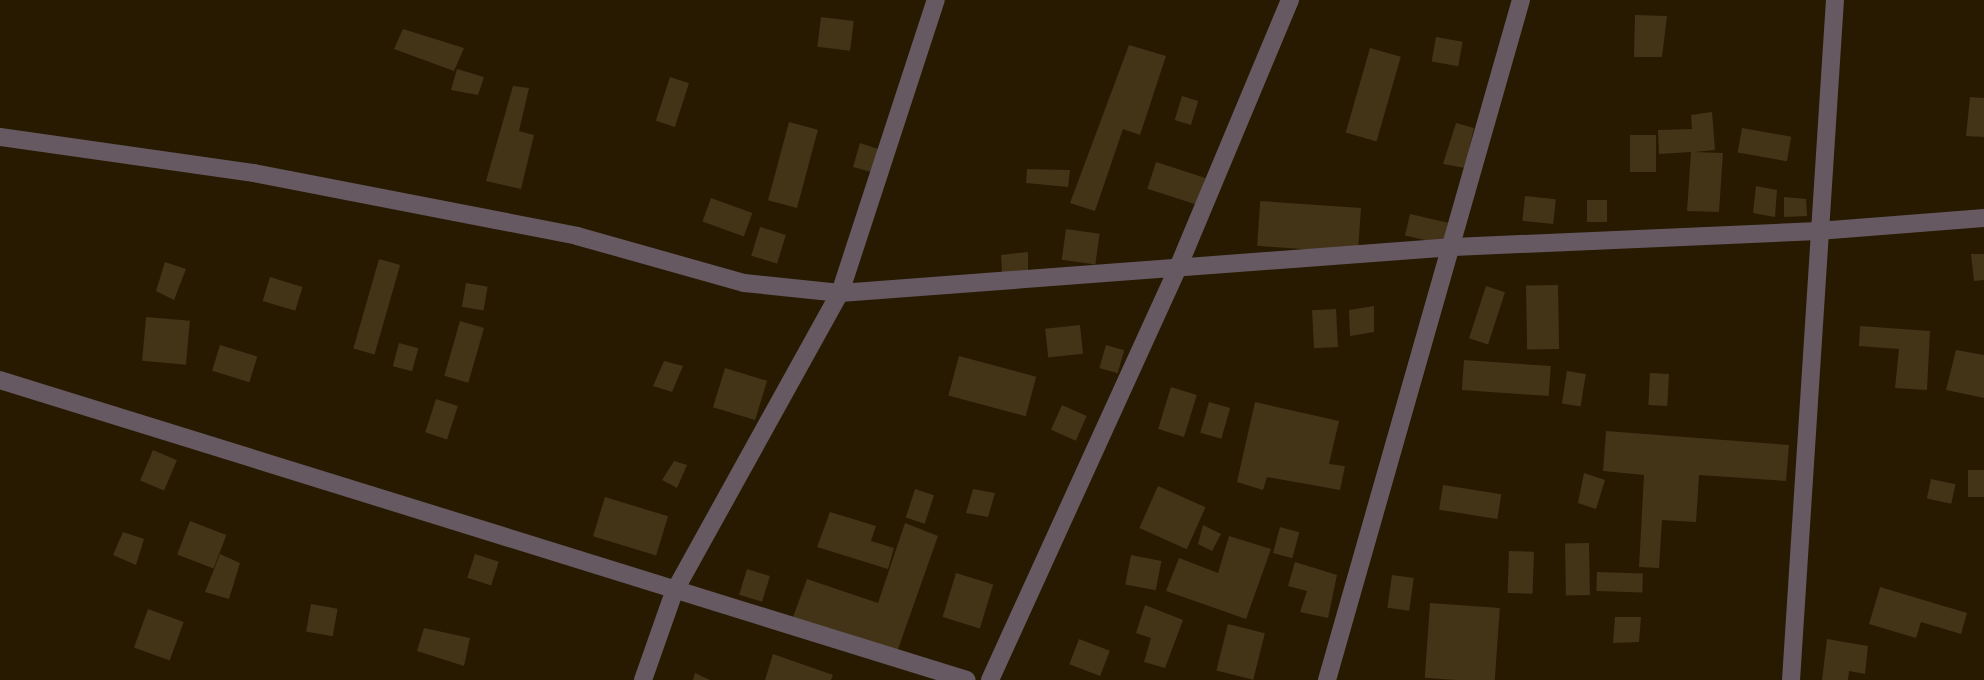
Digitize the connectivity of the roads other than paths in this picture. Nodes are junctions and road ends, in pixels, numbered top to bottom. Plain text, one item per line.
1 (936, 0) edge
2 (1290, 0) edge
3 (1504, 0) edge
4 (1522, 0) edge
5 (1835, 0) edge
6 (0, 136) edge
7 (1984, 218) edge
8 (1818, 230) junction
9 (1453, 247) junction
10 (1177, 270) junction
11 (840, 293) junction
12 (0, 380) edge
13 (674, 592) junction
14 (643, 680) edge
15 (967, 680) edge
16 (990, 680) edge
17 (1327, 680) edge
18 (1791, 680) edge

1 - 11 street
2 - 10 street
3 - 4 street
4 - 9 street
5 - 8 street
6 - 11 street
7 - 8 street
8 - 9 street
8 - 18 street
9 - 10 street
9 - 17 street
10 - 11 street
10 - 16 street
11 - 13 street
12 - 13 street
13 - 14 street
13 - 15 street

